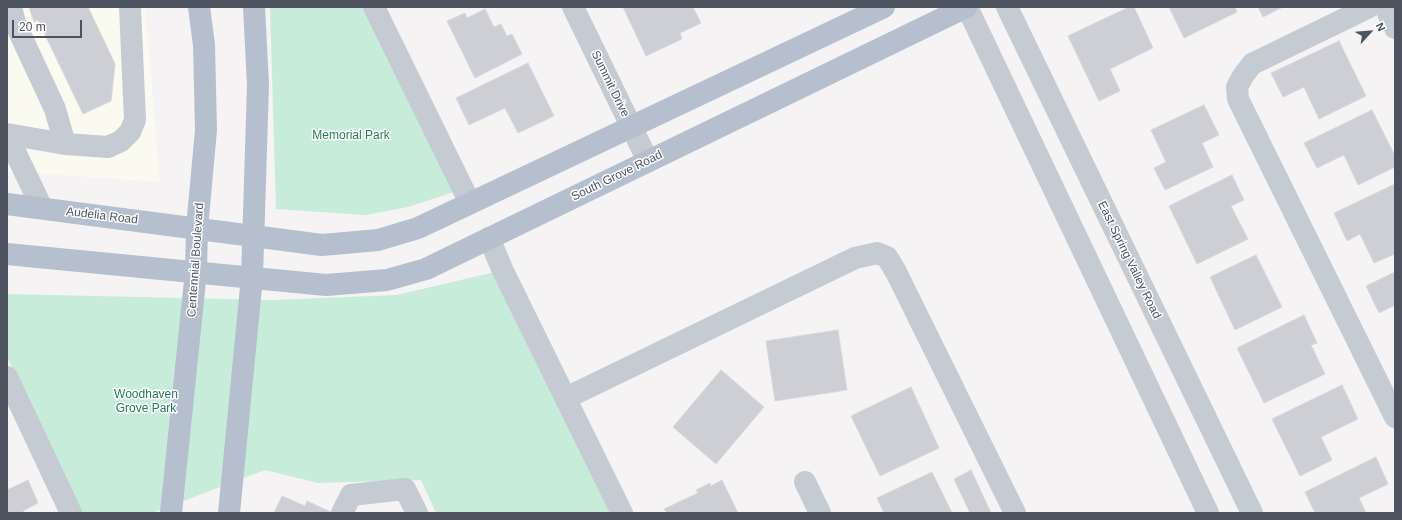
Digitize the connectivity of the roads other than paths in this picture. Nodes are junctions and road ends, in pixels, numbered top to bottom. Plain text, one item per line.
1 (11, 7) edge
2 (130, 7) edge
3 (199, 7) edge
4 (254, 7) edge
5 (374, 7) edge
6 (573, 7) edge
7 (884, 7) edge
8 (967, 7) edge
9 (1007, 7) edge
10 (1369, 7) edge
11 (1385, 7) edge
12 (1395, 28) edge
13 (630, 127) junction
14 (7, 134) edge
15 (65, 144) junction
16 (648, 161) junction
17 (470, 203) junction
18 (7, 204) edge
19 (42, 208) junction
20 (197, 228) junction
21 (254, 236) junction
22 (489, 238) junction
23 (7, 254) edge
24 (196, 271) junction
25 (252, 277) junction
26 (7, 377) edge
27 (566, 398) junction
28 (1395, 417) edge
29 (806, 482) dead end
30 (71, 513) edge
31 (171, 513) edge
32 (229, 513) edge
33 (342, 513) edge
34 (417, 513) edge
35 (622, 513) edge
36 (820, 513) edge
37 (1015, 513) edge
38 (1208, 513) edge
39 (1252, 513) edge

1 - 15 street
2 - 15 street
3 - 20 main road, Centennial Boulevard
4 - 21 main road
5 - 17 street
6 - 13 street, Summit Drive
7 - 13 main road
8 - 16 main road, South Grove Road
8 - 38 street
9 - 39 street, East Spring Valley Road
10 - 28 street
11 - 12 street
13 - 16 street, Summit Drive
13 - 17 main road
14 - 15 street
14 - 19 street
16 - 22 main road, South Grove Road
17 - 21 main road
18 - 19 main road, Audelia Road
19 - 20 main road, Audelia Road
20 - 21 main road, Audelia Road
20 - 24 main road, Centennial Boulevard
21 - 25 main road
22 - 25 main road, South Grove Road
22 - 27 street
23 - 24 main road
24 - 25 main road, South Grove Road
24 - 31 main road, Centennial Boulevard
25 - 32 main road
26 - 30 street
27 - 35 street
27 - 37 street
29 - 36 street
33 - 34 street

